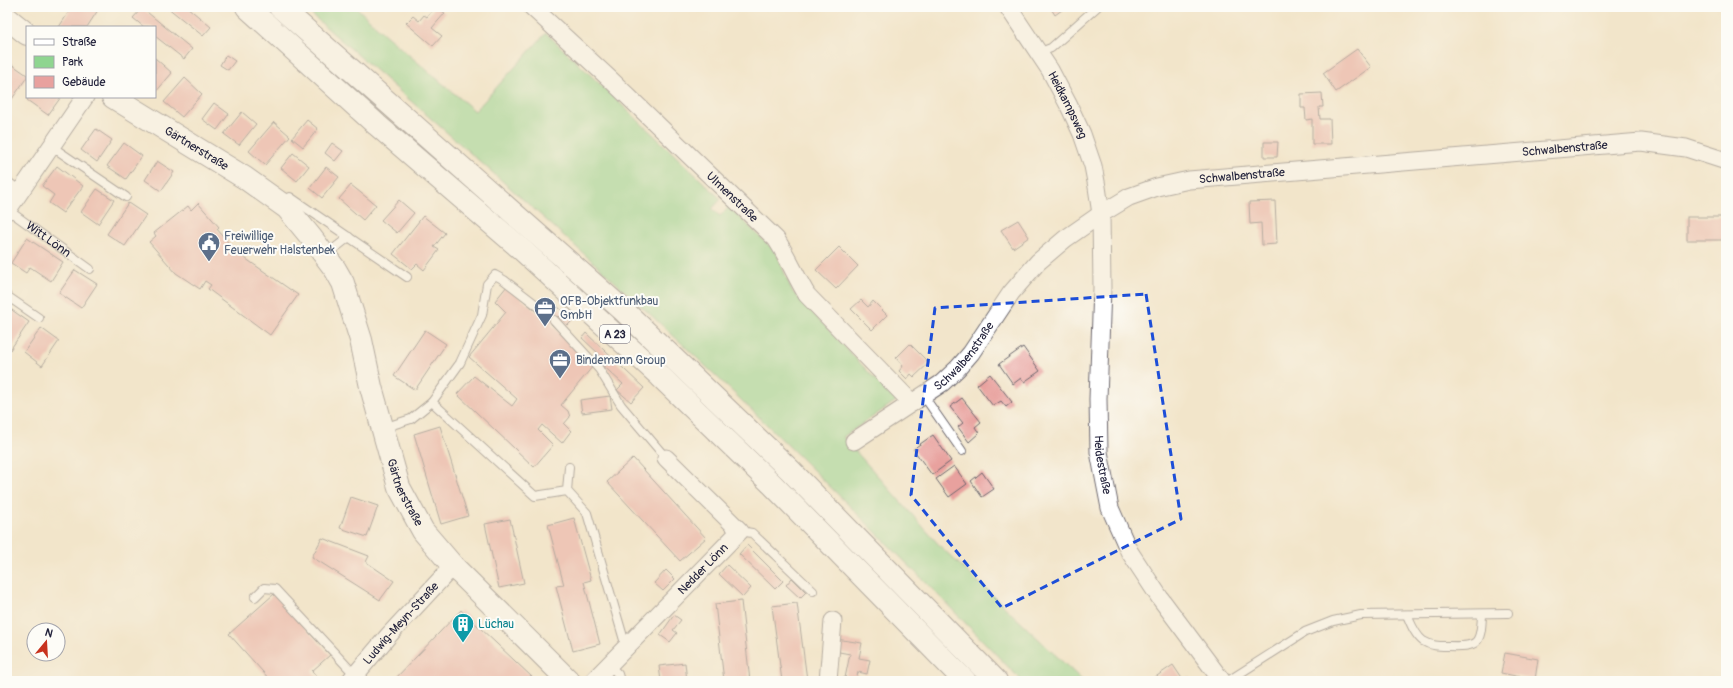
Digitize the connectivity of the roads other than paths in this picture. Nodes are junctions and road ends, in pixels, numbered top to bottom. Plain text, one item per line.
1 (247, 7) edge
2 (280, 7) edge
3 (532, 7) edge
4 (1008, 7) edge
5 (1097, 7) edge
6 (7, 18) edge
7 (26, 33) edge
8 (1038, 53) junction
9 (84, 98) edge
10 (115, 98) edge
11 (51, 146) junction
12 (1726, 161) edge
13 (14, 186) edge
14 (126, 197) dead end
15 (279, 202) junction
16 (7, 211) edge
17 (1101, 214) junction
18 (349, 237) junction
19 (326, 255) junction
20 (90, 269) dead end
21 (407, 277) dead end
22 (7, 296) edge
23 (543, 310) dead end
24 (39, 318) dead end
25 (554, 320) dead end
26 (917, 399) junction
27 (432, 402) junction
28 (382, 428) junction
29 (854, 441) dead end
30 (962, 451) dead end
31 (666, 458) joint
32 (569, 467) dead end
33 (567, 491) junction
34 (740, 531) junction
35 (452, 566) junction
36 (813, 591) dead end
37 (255, 597) dead end
38 (1508, 613) dead end
39 (1482, 614) junction
40 (1407, 615) junction
41 (833, 621) dead end
42 (626, 647) junction
43 (609, 665) junction
44 (353, 678) edge
45 (569, 681) edge
46 (593, 681) edge
47 (620, 681) edge
48 (828, 681) edge
49 (965, 681) edge
50 (996, 681) edge
51 (1222, 681) edge
52 (1228, 681) edge

1 - 49 main road, A 23
2 - 50 main road, A 23
3 - 26 street, Ulmenstraße
4 - 8 street, Heidkampsweg
5 - 8 lane
6 - 7 main road
8 - 17 street, Heidkampsweg
9 - 11 street, Witt Lönn
10 - 15 main road, Gärtnerstraße
11 - 13 street, Witt Lönn
11 - 14 lane
12 - 17 street, Schwalbenstraße
13 - 16 street, Witt Lönn
15 - 18 lane
15 - 19 main road, Gärtnerstraße
16 - 20 lane, Witt Lönn
17 - 26 street, Schwalbenstraße
17 - 51 street, Heidestraße
18 - 19 lane
18 - 21 lane
19 - 28 main road, Gärtnerstraße
22 - 24 lane
23 - 27 lane
25 - 31 lane
26 - 29 street, Schwalbenstraße
26 - 30 lane
27 - 28 lane
27 - 33 lane
28 - 35 main road, Gärtnerstraße
31 - 34 street
32 - 33 lane
33 - 42 lane
34 - 36 lane
34 - 42 street, Nedder Lönn
35 - 44 street, Ludwig-Meyn-Straße
35 - 45 main road, Gärtnerstraße
37 - 44 lane
38 - 39 lane
39 - 40 lane
39 - 40 lane
40 - 52 lane
41 - 48 street
42 - 43 street, Nedder Lönn
43 - 46 street, Nedder Lönn
43 - 47 lane

